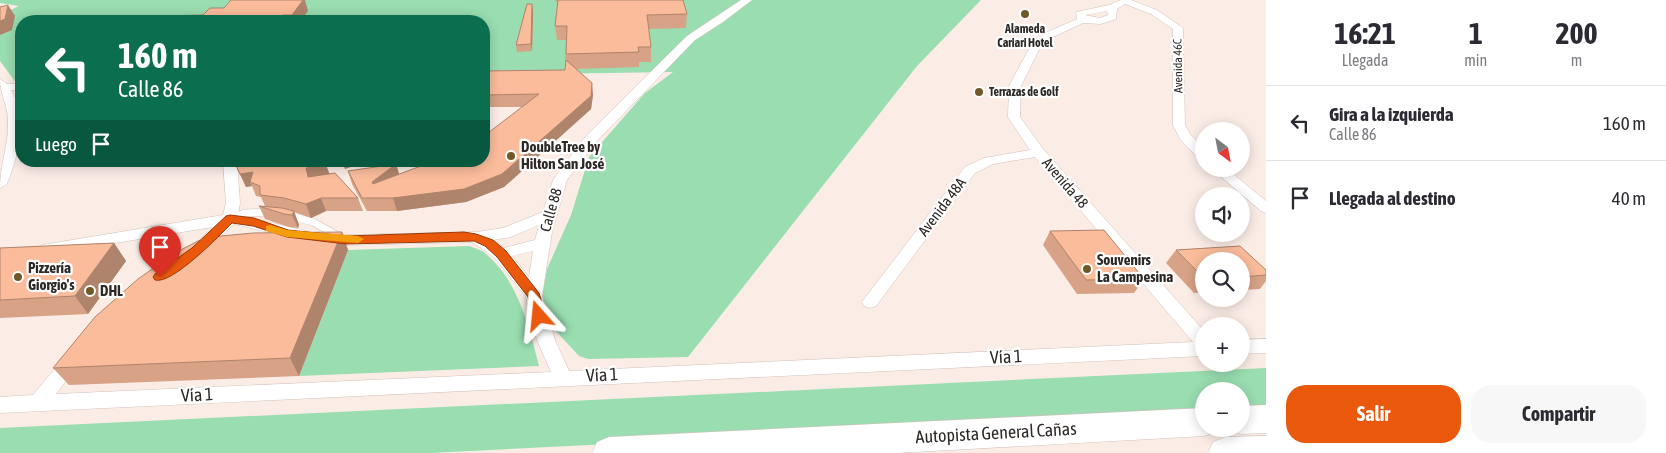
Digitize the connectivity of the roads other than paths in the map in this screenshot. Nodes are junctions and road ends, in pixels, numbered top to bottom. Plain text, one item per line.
1 (747, 0) edge
2 (1126, 1) edge
3 (2, 85) edge
4 (15, 86) edge
5 (1195, 147) edge
6 (1038, 152) junction
7 (230, 167) edge
8 (1230, 178) edge
9 (1, 179) edge
10 (1266, 208) edge
11 (549, 214) junction
12 (230, 219) junction
13 (476, 237) junction
14 (346, 240) junction
15 (269, 242) edge
16 (226, 244) edge
17 (542, 244) junction
18 (29, 252) edge
19 (501, 254) junction
20 (534, 296) junction
21 (870, 302) dead end
22 (1195, 333) edge
23 (84, 346) edge
24 (1266, 346) edge
25 (1250, 347) edge
26 (1195, 349) edge
27 (563, 377) junction
28 (38, 403) junction
29 (0, 405) edge
30 (1266, 419) edge
31 (1250, 420) edge
32 (1195, 422) edge
33 (1266, 451) edge
34 (609, 453) edge
35 (1225, 453) edge

1 - 11 street, Calle 88
2 - 5 street, Avenida 46C
2 - 6 street, Avenida 48
3 - 4 street
3 - 9 street
6 - 21 street, Avenida 48A
6 - 22 street, Avenida 48
7 - 12 street
8 - 10 street
11 - 13 street
11 - 17 street, Calle 88
12 - 14 street
12 - 16 street
12 - 18 street
13 - 14 street
13 - 19 street
14 - 15 street
17 - 19 street
17 - 20 street, Calle 88
19 - 20 street
20 - 27 street, Calle 88
23 - 28 street
24 - 25 street
26 - 27 street, Vía 1
27 - 28 street, Vía 1
28 - 29 street, Vía 1
30 - 31 highway
32 - 34 highway, Autopista General Cañas
33 - 35 highway

